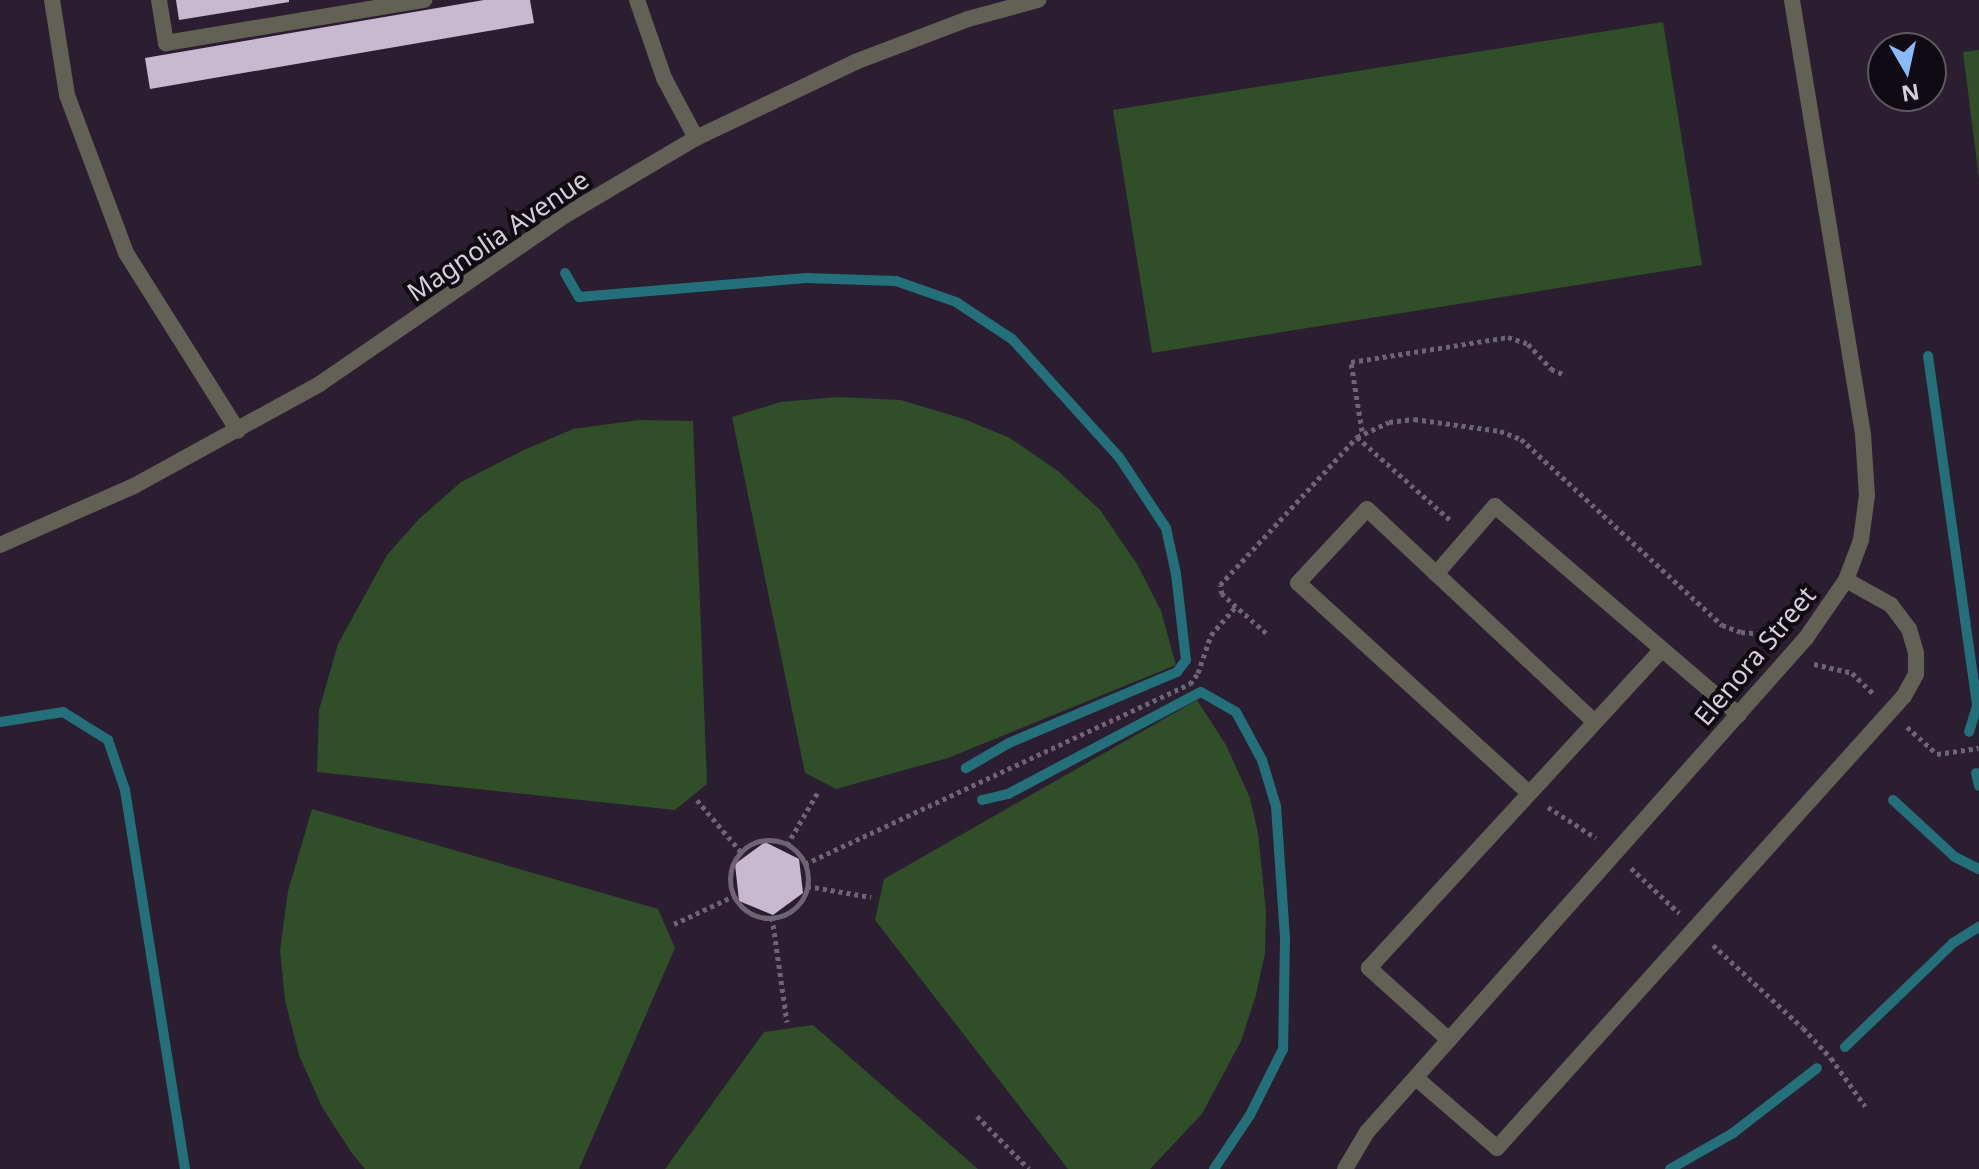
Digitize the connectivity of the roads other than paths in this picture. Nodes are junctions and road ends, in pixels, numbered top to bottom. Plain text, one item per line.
1 (52, 0) edge
2 (159, 0) edge
3 (424, 0) edge
4 (637, 0) edge
5 (1038, 0) edge
6 (1792, 0) edge
7 (696, 138) junction
8 (238, 431) junction
9 (0, 545) edge
10 (1436, 574) junction
11 (1846, 580) junction
12 (1662, 649) junction
13 (1739, 715) junction
14 (1595, 722) junction
15 (1529, 793) junction
16 (1449, 1040) junction
17 (1416, 1078) junction
18 (1345, 1169) edge

1 - 8 street
2 - 3 street
4 - 7 street
5 - 7 street, Magnolia Avenue
6 - 11 street, Elenora Street
7 - 8 street, Magnolia Avenue
8 - 9 street, Magnolia Avenue
10 - 12 street
10 - 14 street
10 - 15 street
11 - 13 street, Elenora Street
11 - 17 street
12 - 13 street
12 - 14 street
13 - 16 street, Elenora Street
14 - 15 street
15 - 16 street
16 - 17 street, Elenora Street
17 - 18 street, Elenora Street

